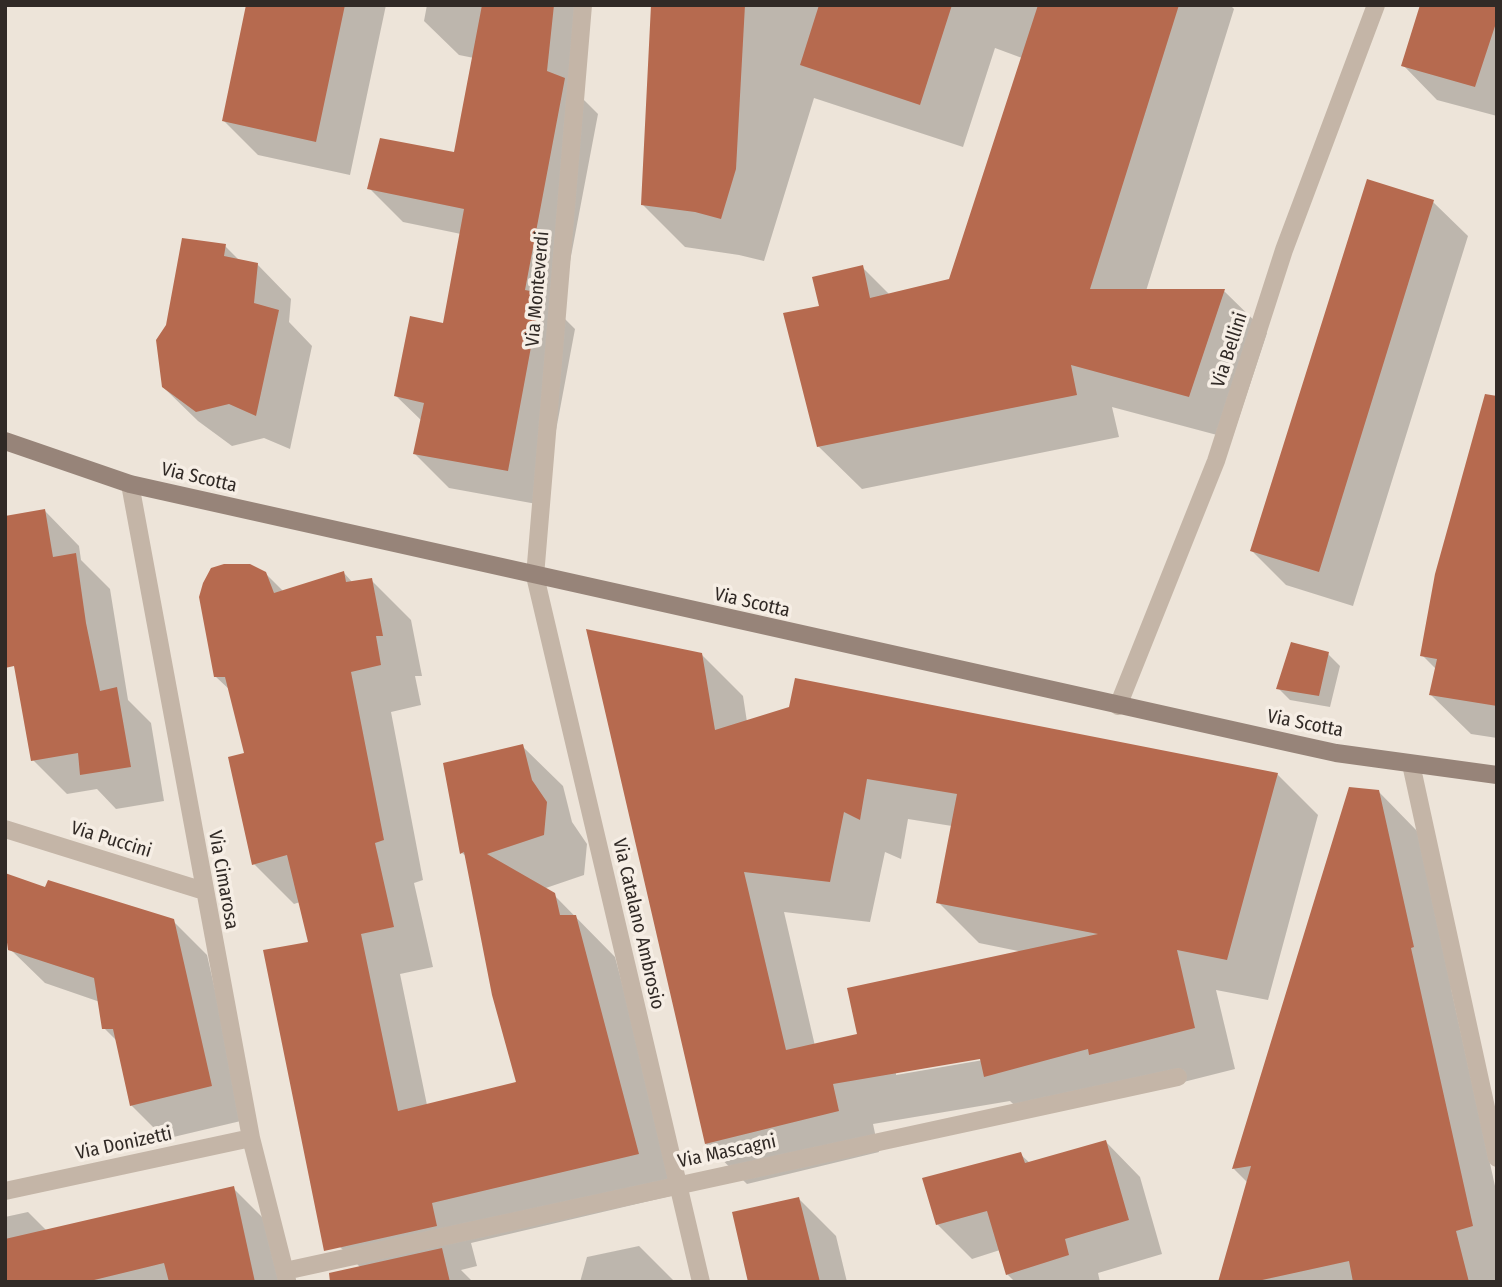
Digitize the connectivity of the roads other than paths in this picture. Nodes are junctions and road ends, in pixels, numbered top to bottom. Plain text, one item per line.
1 (583, 5) edge
2 (1376, 5) edge
3 (5, 441) edge
4 (130, 484) junction
5 (535, 576) junction
6 (1118, 706) junction
7 (1411, 764) junction
8 (1497, 775) edge
9 (5, 829) edge
10 (204, 891) junction
11 (1178, 1077) dead end
12 (251, 1138) junction
13 (1497, 1158) edge
14 (678, 1184) junction
15 (5, 1191) edge
16 (286, 1276) edge
17 (701, 1282) edge

1 - 5 street, Via Monteverdi
2 - 6 street, Via Bellini
3 - 4 street, Via Scotta
4 - 5 street, Via Scotta
4 - 10 street, Via Cimarosa
5 - 6 street, Via Scotta
5 - 14 street, Via Catalano Ambrosio
6 - 7 street, Via Scotta
7 - 8 street, Via Scotta
7 - 13 street
9 - 10 street, Via Puccini
10 - 12 street, Via Cimarosa
11 - 14 street, Via Mascagni
12 - 15 street, Via Donizetti
12 - 16 street, Via Cimarosa
14 - 16 street, Via Mascagni
14 - 17 street, Via Catalano Ambrosio

